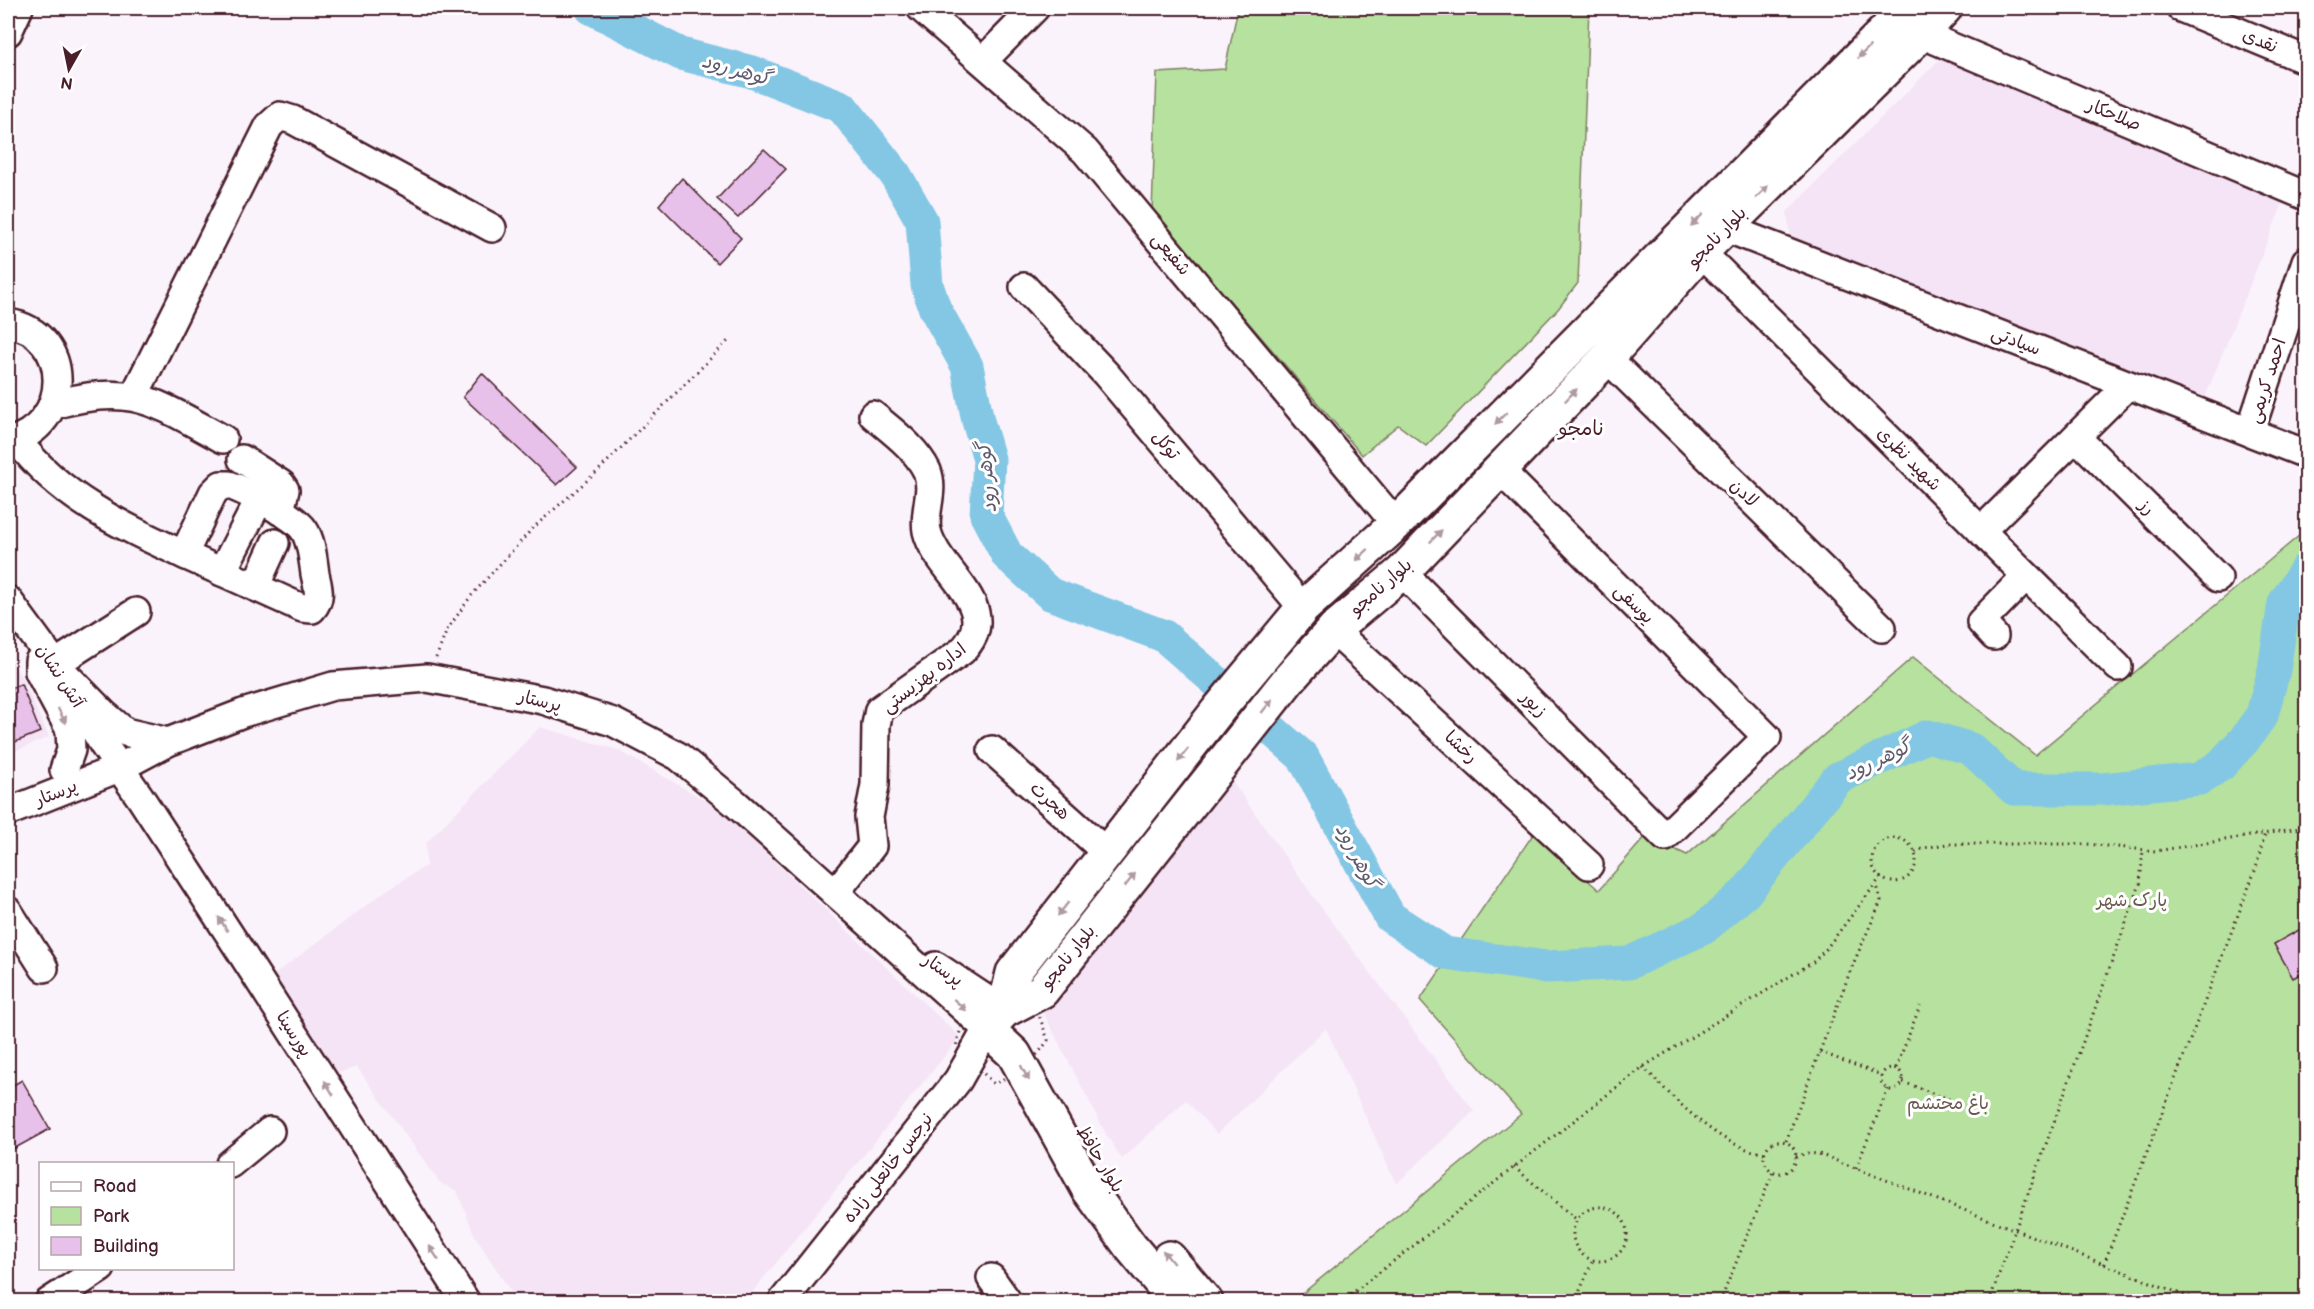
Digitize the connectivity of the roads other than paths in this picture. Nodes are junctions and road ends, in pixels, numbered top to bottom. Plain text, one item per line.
1 (19, 8) edge
2 (921, 8) edge
3 (1035, 8) edge
4 (1903, 8) edge
5 (1945, 8) edge
6 (2181, 8) edge
7 (8, 32) edge
8 (1921, 34) junction
9 (2307, 60) edge
10 (983, 61) junction
11 (1829, 106) junction
12 (2307, 196) edge
13 (492, 228) dead end
14 (1726, 228) junction
15 (1701, 252) junction
16 (2306, 261) edge
17 (1024, 286) dead end
18 (8, 323) edge
19 (1606, 358) junction
20 (2128, 385) junction
21 (134, 396) junction
22 (53, 405) junction
23 (873, 415) dead end
24 (2250, 432) junction
25 (2076, 437) junction
26 (223, 439) dead end
27 (12, 441) edge
28 (2307, 454) edge
29 (242, 459) dead end
30 (1500, 470) junction
31 (269, 506) junction
32 (1396, 524) junction
33 (1981, 531) junction
34 (275, 543) dead end
35 (184, 554) junction
36 (222, 572) junction
37 (1402, 572) junction
38 (2026, 576) junction
39 (2218, 578) dead end
40 (255, 587) junction
41 (8, 600) edge
42 (1303, 608) junction
43 (136, 612) dead end
44 (1882, 628) dead end
45 (1333, 630) junction
46 (1994, 636) dead end
47 (38, 642) junction
48 (55, 664) junction
49 (2118, 667) dead end
50 (1219, 709) junction
51 (1245, 734) junction
52 (168, 742) junction
53 (992, 750) dead end
54 (114, 760) junction
55 (64, 770) junction
56 (8, 792) edge
57 (8, 812) edge
58 (1665, 837) joint
59 (1107, 853) junction
60 (1589, 865) dead end
61 (844, 902) junction
62 (8, 911) edge
63 (44, 968) dead end
64 (1008, 1012) junction
65 (1031, 1061) junction
66 (270, 1131) dead end
67 (232, 1162) edge
68 (99, 1270) edge
69 (991, 1278) dead end
70 (49, 1302) edge
71 (466, 1302) edge
72 (782, 1302) edge
73 (1008, 1302) edge
74 (1177, 1302) edge
75 (1206, 1302) edge

1 - 7 street
2 - 10 street, شفیعی
3 - 10 street
4 -> 11 main road, بلوار نامجو
5 - 8 main road, بلوار نامجو
6 - 9 street, نقدی
8 - 11 main road, بلوار نامجو
8 - 12 street, صلاحکار
10 - 32 street, شفیعی
14 -> 11 main road, بلوار نامجو
11 -> 32 main road, بلوار نامجو
13 - 21 street
14 - 15 main road, بلوار نامجو
14 - 20 street, سیادتی
15 - 19 main road, بلوار نامجو
15 - 33 street, شهید نظری
16 - 24 street, احمد کریمی
17 - 42 street, توکل
18 - 22 street
30 -> 19 main road, بلوار نامجو
19 - 44 street, لادن
20 - 24 street, سیادتی
20 - 25 street
21 - 22 street
21 - 26 street
22 - 27 street
23 - 61 street, اداره بهزیستی
24 - 28 street, سیادتی
25 - 33 street
25 - 39 street, رز
27 - 35 street
29 - 31 street
37 -> 30 main road, بلوار نامجو
30 - 58 street, یوسفی
31 - 35 street
31 - 36 street
31 - 40 street
32 -> 42 main road, بلوار نامجو
33 - 38 street, شهید نظری
34 - 40 street
35 - 36 street
36 - 40 street
37 - 45 main road, بلوار نامجو
37 - 58 street, زیور
38 - 46 street
38 - 49 street, شهید نظری
41 - 47 street, آتش نشان
42 - 50 main road, بلوار نامجو
43 - 48 street
51 -> 45 main road, بلوار نامجو
45 - 60 street, رخشا
47 - 48 street, آتش نشان
47 -> 55 street
48 - 52 street
48 - 54 street, آتش نشان
50 - 51 main road
50 -> 59 main road, بلوار نامجو
64 -> 51 main road, بلوار نامجو
52 - 54 street, پرستار
52 - 61 street, پرستار
53 - 59 street, هجرت
54 - 55 street, پرستار
54 - 57 street, پرستار
71 -> 54 street, پورسینا
55 - 56 street, پرستار
59 -> 64 main road, بلوار نامجو
61 - 64 street, پرستار
62 - 63 street
64 - 65 main road, بلوار حافظ
64 - 72 street, نرجس خانعلی زاده
65 -> 74 main road, بلوار حافظ
75 -> 65 main road, بلوار حافظ
66 - 67 street
68 - 70 street
69 - 73 street

